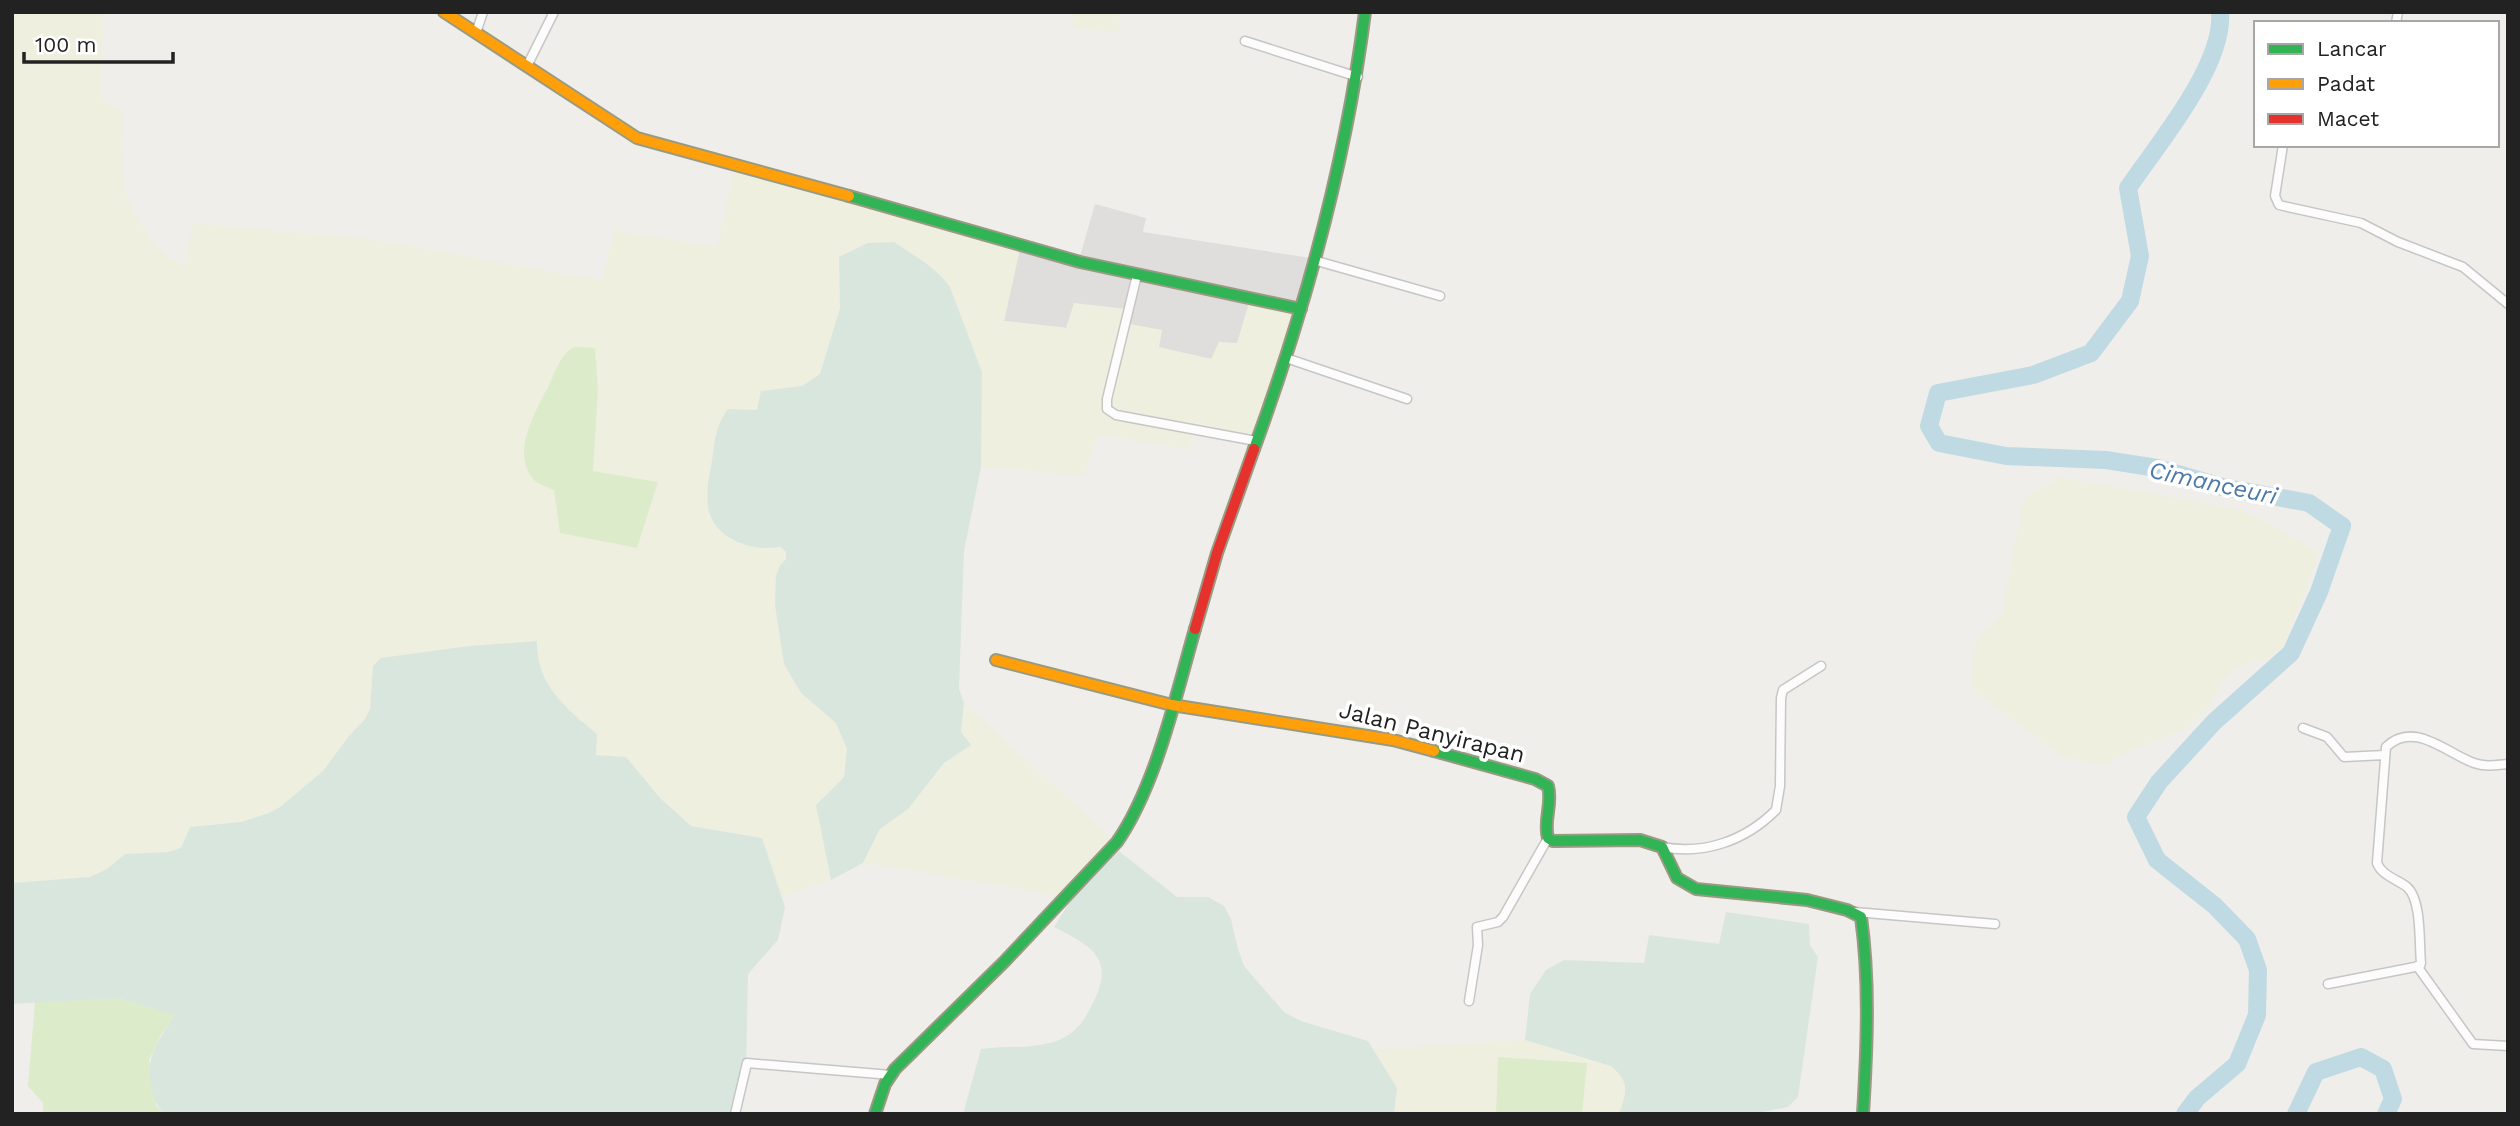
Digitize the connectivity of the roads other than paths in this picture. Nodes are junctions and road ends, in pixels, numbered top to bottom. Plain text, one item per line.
1 (444, 12) edge
2 (483, 12) edge
3 (554, 12) edge
4 (1365, 12) edge
5 (476, 33) junction
6 (1245, 41) dead end
7 (527, 66) junction
8 (1358, 77) junction
9 (2283, 147) edge
10 (1317, 261) junction
11 (1137, 275) junction
12 (1440, 296) dead end
13 (2508, 304) edge
14 (1301, 309) junction
15 (1286, 358) junction
16 (1407, 399) dead end
17 (1256, 441) junction
18 (996, 660) dead end
19 (1821, 666) dead end
20 (1172, 705) junction
21 (2303, 728) dead end
22 (2385, 755) junction
23 (2508, 764) edge
24 (1548, 838) junction
25 (1662, 847) junction
26 (1854, 912) junction
27 (1995, 924) dead end
28 (2417, 966) junction
29 (2328, 984) dead end
30 (1469, 1001) dead end
31 (2508, 1046) edge
32 (891, 1075) junction
33 (734, 1114) edge
34 (875, 1114) edge
35 (1863, 1114) edge

1 - 5 street
2 - 5 street
3 - 7 street
4 - 8 street
5 - 7 street
6 - 8 street
7 - 11 street
8 - 10 street
9 - 13 street
10 - 12 street
10 - 14 street
11 - 14 street
11 - 17 street
14 - 15 street
15 - 16 street
15 - 17 street
17 - 20 street
18 - 20 street
19 - 25 street
20 - 24 street, Jalan Panyirapan
20 - 32 street
21 - 22 street
22 - 23 street
22 - 28 street
24 - 25 street
24 - 30 street
25 - 26 street
26 - 27 street
26 - 35 street
28 - 29 street
28 - 31 street
32 - 33 street
32 - 34 street

